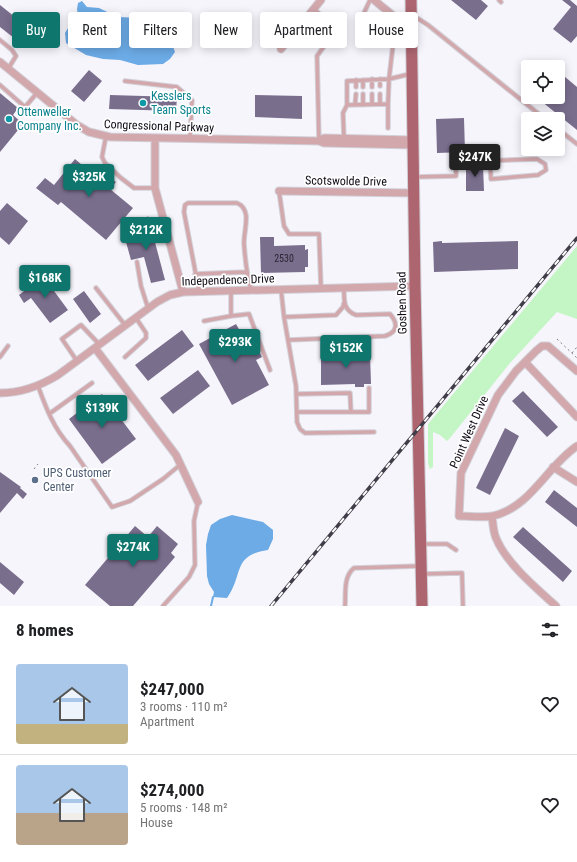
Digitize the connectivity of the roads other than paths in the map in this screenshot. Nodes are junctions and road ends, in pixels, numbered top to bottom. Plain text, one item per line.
1 (321, 0) edge
2 (370, 0) edge
3 (374, 0) edge
4 (411, 0) edge
5 (314, 9) junction
6 (389, 12) edge
7 (411, 12) edge
8 (418, 19) edge
9 (0, 40) edge
10 (412, 48) edge
11 (281, 49) dead end
12 (0, 62) edge
13 (8, 69) junction
14 (412, 73) junction
15 (380, 79) junction
16 (389, 79) junction
17 (356, 80) junction
18 (363, 80) junction
19 (372, 80) junction
20 (125, 81) dead end
21 (0, 85) edge
22 (372, 86) dead end
23 (380, 86) dead end
24 (356, 87) dead end
25 (363, 87) dead end
26 (37, 93) junction
27 (356, 94) dead end
28 (363, 94) dead end
29 (372, 94) dead end
30 (380, 94) dead end
31 (363, 104) junction
32 (372, 104) junction
33 (380, 104) junction
34 (388, 104) junction
35 (347, 105) junction
36 (355, 105) junction
37 (536, 112) edge
38 (388, 128) dead end
39 (565, 135) edge
40 (106, 136) junction
41 (156, 138) junction
42 (190, 138) junction
43 (344, 140) junction
44 (319, 141) junction
45 (414, 143) junction
46 (577, 144) edge
47 (490, 161) junction
48 (413, 177) junction
49 (155, 188) junction
50 (279, 191) joint
51 (413, 193) junction
52 (138, 262) dead end
53 (246, 272) junction
54 (196, 274) junction
55 (415, 286) junction
56 (96, 288) dead end
57 (321, 288) junction
58 (344, 288) junction
59 (281, 289) junction
60 (251, 290) junction
61 (199, 291) junction
62 (231, 291) junction
63 (183, 292) junction
64 (344, 303) junction
65 (148, 308) junction
66 (231, 316) junction
67 (136, 317) junction
68 (284, 317) junction
69 (204, 321) dead end
70 (125, 325) junction
71 (288, 340) junction
72 (8, 346) dead end
73 (97, 346) junction
74 (0, 357) edge
75 (125, 357) dead end
76 (77, 361) junction
77 (525, 362) junction
78 (270, 370) dead end
79 (577, 372) edge
80 (92, 383) dead end
81 (38, 386) junction
82 (369, 388) dead end
83 (0, 393) edge
84 (296, 394) junction
85 (297, 412) junction
86 (351, 412) junction
87 (49, 414) junction
88 (577, 417) edge
89 (374, 432) dead end
90 (577, 446) edge
91 (180, 465) junction
92 (553, 467) junction
93 (577, 482) edge
94 (198, 502) joint
95 (492, 516) junction
96 (420, 544) junction
97 (456, 550) dead end
98 (421, 570) junction
99 (163, 606) edge
100 (345, 606) edge
101 (422, 606) edge
102 (463, 606) edge
103 (556, 606) edge

1 - 5 street
2 - 16 lane
3 - 6 street
4 - 7 main road, Goshen Road
5 - 11 street
5 - 44 lane
8 - 37 lane
9 - 13 lane
10 - 14 main road, Goshen Road
12 - 13 street, Congressional Parkway
13 - 26 street, Congressional Parkway
14 - 16 lane
14 - 45 main road, Goshen Road
15 - 16 lane
15 - 19 lane
15 - 23 lane
16 - 34 lane
17 - 18 lane
17 - 24 lane
17 - 35 lane
18 - 19 lane
18 - 25 lane
19 - 22 lane
20 - 42 lane
21 - 26 lane
26 - 40 street, Congressional Parkway
27 - 36 lane
28 - 31 lane
29 - 32 lane
30 - 33 lane
31 - 32 lane
31 - 36 lane
32 - 33 lane
33 - 34 lane
34 - 38 lane
35 - 36 lane
35 - 43 lane
39 - 46 lane
40 - 41 street, Congressional Parkway
40 - 49 lane
41 - 42 street, Congressional Parkway
41 - 49 street
42 - 44 street, Congressional Parkway
43 - 44 street, Congressional Parkway
43 - 45 street, Congressional Parkway
45 - 48 main road, Goshen Road
47 - 47 lane
47 - 48 lane
48 - 51 main road, Goshen Road
49 - 63 street
50 - 51 street, Scotswolde Drive
50 - 57 lane
51 - 55 main road, Goshen Road
52 - 65 lane
53 - 54 lane
53 - 54 lane
53 - 60 lane
54 - 61 lane
55 - 58 street, Independence Drive
55 - 96 main road, Goshen Road
56 - 70 lane
57 - 58 street, Independence Drive
57 - 59 street, Independence Drive
58 - 64 lane
59 - 60 street, Independence Drive
59 - 68 lane
60 - 62 street, Independence Drive
61 - 62 street, Independence Drive
61 - 63 street, Independence Drive
62 - 66 lane
63 - 65 street, Independence Drive
64 - 68 lane
64 - 71 lane
65 - 67 street, Independence Drive
66 - 69 lane
66 - 78 lane
67 - 70 street, Independence Drive
67 - 75 lane
68 - 71 lane
70 - 73 street, Independence Drive
71 - 84 lane
72 - 74 lane
73 - 76 street, Independence Drive
73 - 76 lane
73 - 91 street
76 - 81 street, Independence Drive
77 - 79 street, Point West Drive
77 - 88 street
77 - 95 street, Point West Drive
80 - 87 lane
81 - 83 street, Independence Drive
81 - 87 lane
82 - 86 lane
84 - 85 lane
84 - 86 lane
85 - 86 lane
85 - 89 lane
87 - 91 lane
90 - 92 street, Point West Drive
91 - 94 street
92 - 93 street
92 - 95 street, Point West Drive
94 - 99 lane
95 - 103 street
96 - 97 lane
96 - 98 main road, Goshen Road
98 - 100 lane
98 - 101 main road, Goshen Road
98 - 102 lane

